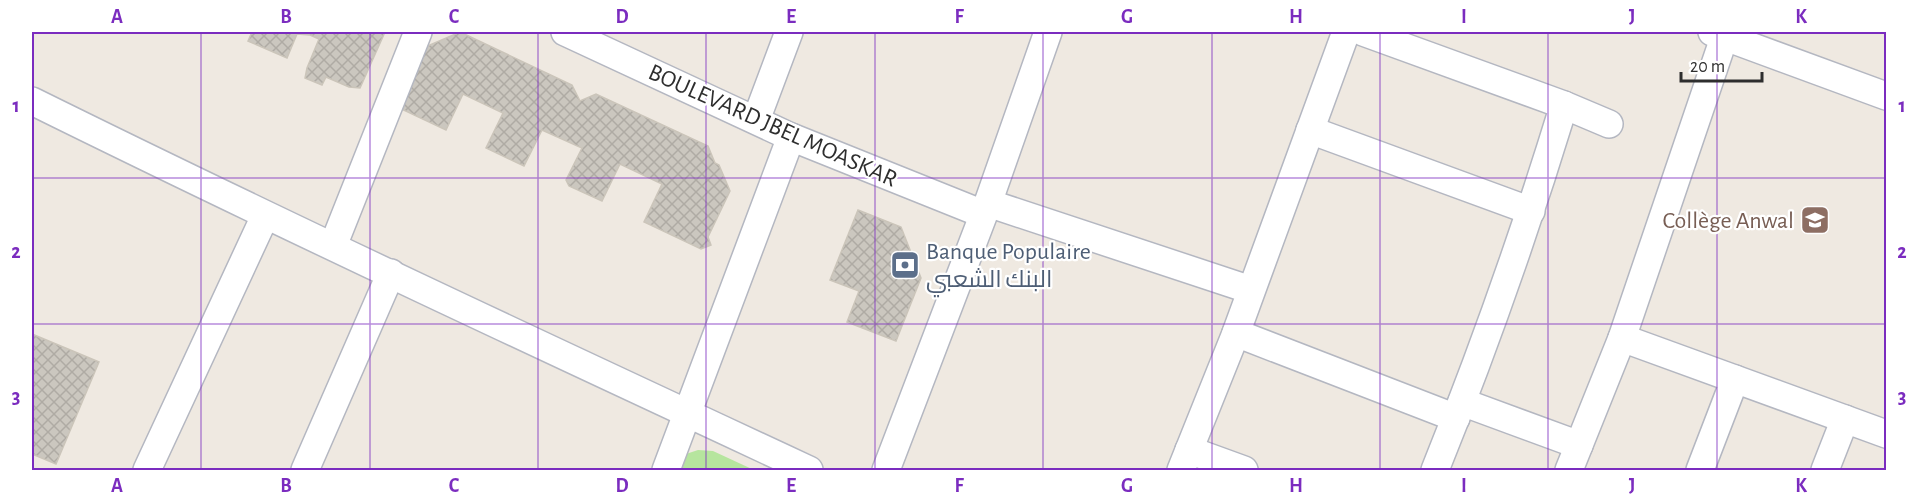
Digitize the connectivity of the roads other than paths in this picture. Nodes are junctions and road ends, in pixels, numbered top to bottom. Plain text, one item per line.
1 (418, 32) edge
2 (565, 32) edge
3 (789, 32) edge
4 (1048, 32) edge
5 (1346, 32) edge
6 (1363, 32) edge
7 (1721, 33) edge
8 (1887, 96) edge
9 (32, 101) edge
10 (1564, 105) junction
11 (756, 120) junction
12 (1609, 124) dead end
13 (1310, 130) junction
14 (791, 137) junction
15 (985, 209) junction
16 (1532, 211) junction
17 (265, 216) junction
18 (333, 246) junction
19 (392, 273) junction
20 (1251, 290) junction
21 (1236, 333) junction
22 (1622, 338) junction
23 (1735, 379) junction
24 (1459, 410) junction
25 (687, 413) junction
26 (1845, 419) junction
27 (1887, 434) edge
28 (1579, 445) junction
29 (1185, 460) edge
30 (147, 471) edge
31 (305, 471) edge
32 (666, 471) edge
33 (809, 471) edge
34 (886, 471) edge
35 (1244, 471) edge
36 (1435, 471) edge
37 (1569, 471) edge
38 (1700, 471) edge
39 (1825, 471) edge

1 - 18 street
2 - 11 street, BOULEVARD JBEL MOASKAR
3 - 11 street
4 - 15 street
5 - 13 street
6 - 10 street
7 - 8 street
7 - 22 street
9 - 17 street
10 - 12 street
10 - 16 street
11 - 14 street, BOULEVARD JBEL MOASKAR
13 - 16 street
13 - 20 street
14 - 15 street, BOULEVARD JBEL MOASKAR
14 - 25 street
15 - 20 street, BOULEVARD JBEL MOASKAR
15 - 34 street
16 - 24 street
17 - 18 street
17 - 30 street
18 - 19 street
19 - 25 street
19 - 31 street
20 - 21 street
21 - 24 street
21 - 29 street
22 - 23 street
22 - 28 street
23 - 26 street
23 - 38 street
24 - 28 street
24 - 36 street
25 - 32 street
25 - 33 street
26 - 27 street
26 - 39 street
28 - 37 street
29 - 35 street

